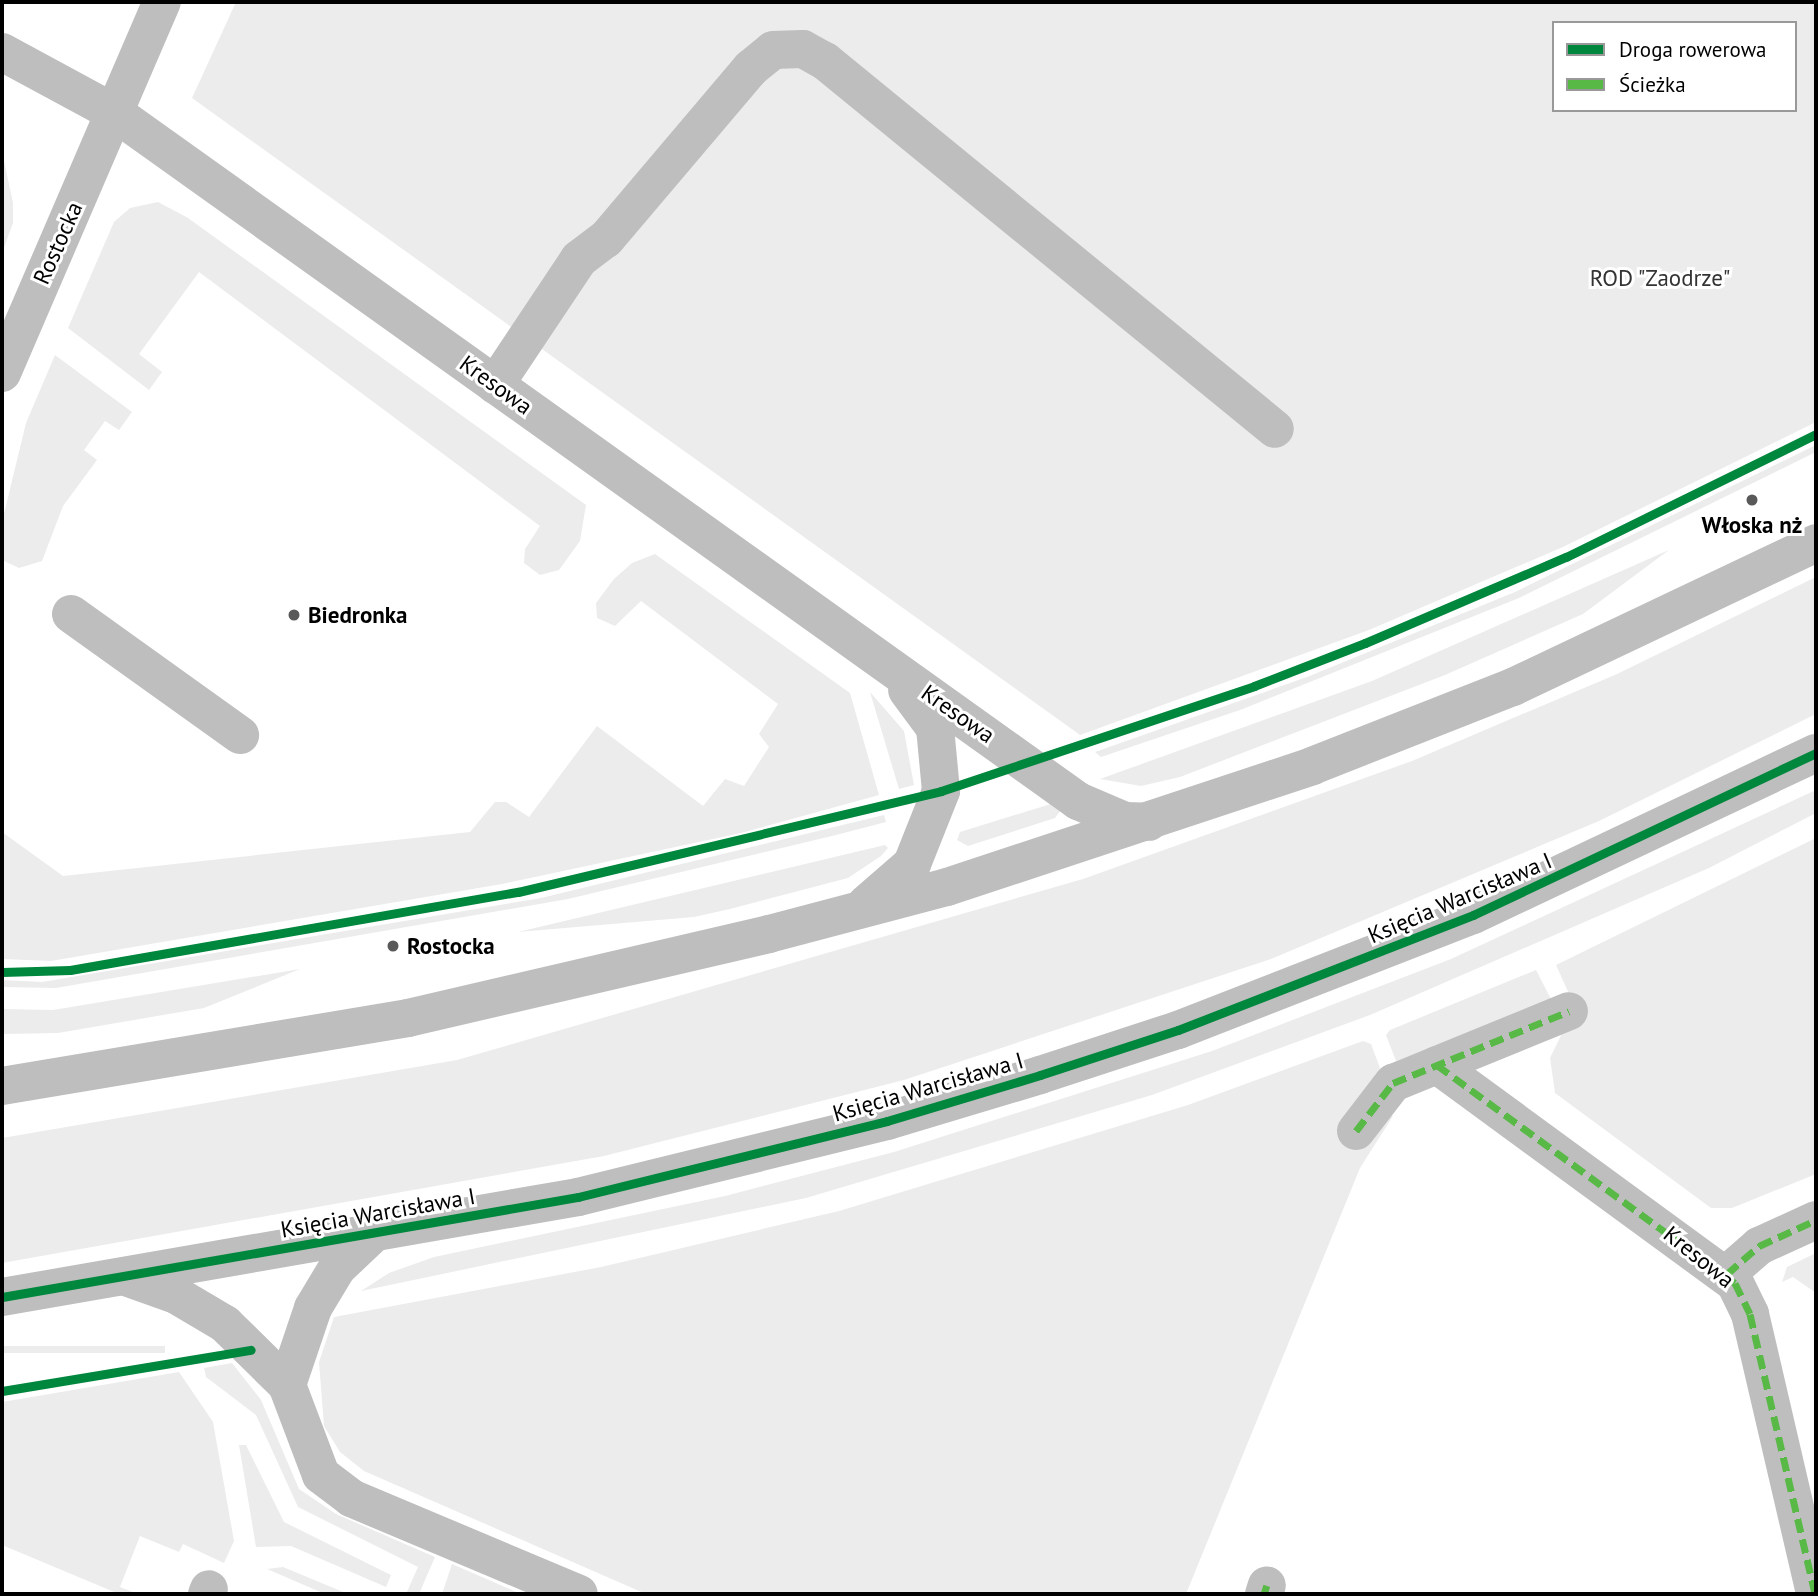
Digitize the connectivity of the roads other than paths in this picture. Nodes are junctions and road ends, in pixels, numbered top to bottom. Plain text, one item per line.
1 (162, 2) edge
2 (2, 52) edge
3 (115, 113) junction
4 (2, 373) edge
5 (495, 385) junction
6 (1275, 429) dead end
7 (1816, 543) edge
8 (71, 614) dead end
9 (877, 658) junction
10 (240, 735) dead end
11 (1816, 753) edge
12 (1150, 822) junction
13 (855, 912) junction
14 (1569, 1011) dead end
15 (1437, 1065) junction
16 (2, 1066) edge
17 (50, 1079) junction
18 (2, 1086) edge
19 (1356, 1131) dead end
20 (1816, 1220) edge
21 (374, 1233) junction
22 (1727, 1274) junction
23 (124, 1276) junction
24 (2, 1297) edge
25 (287, 1385) junction
26 (579, 1594) edge
27 (1815, 1594) edge

1 - 3 street, Rostocka
2 - 3 street, Kresowa
3 - 4 street, Rostocka
3 - 5 street, Kresowa
5 - 6 street
5 - 9 street, Kresowa
7 - 12 street
8 - 10 street
9 - 12 street, Kresowa
9 - 13 street, Kresowa
11 - 21 street, Księcia Warcisława I
12 - 13 street
13 - 17 street
14 - 15 street
15 - 19 street
15 - 22 street, Kresowa
16 - 17 street
17 - 18 street
20 - 22 street
21 - 23 street, Księcia Warcisława I
21 - 25 street
22 - 27 street, Kresowa
23 - 24 street, Księcia Warcisława I
23 - 25 street
25 - 26 street

